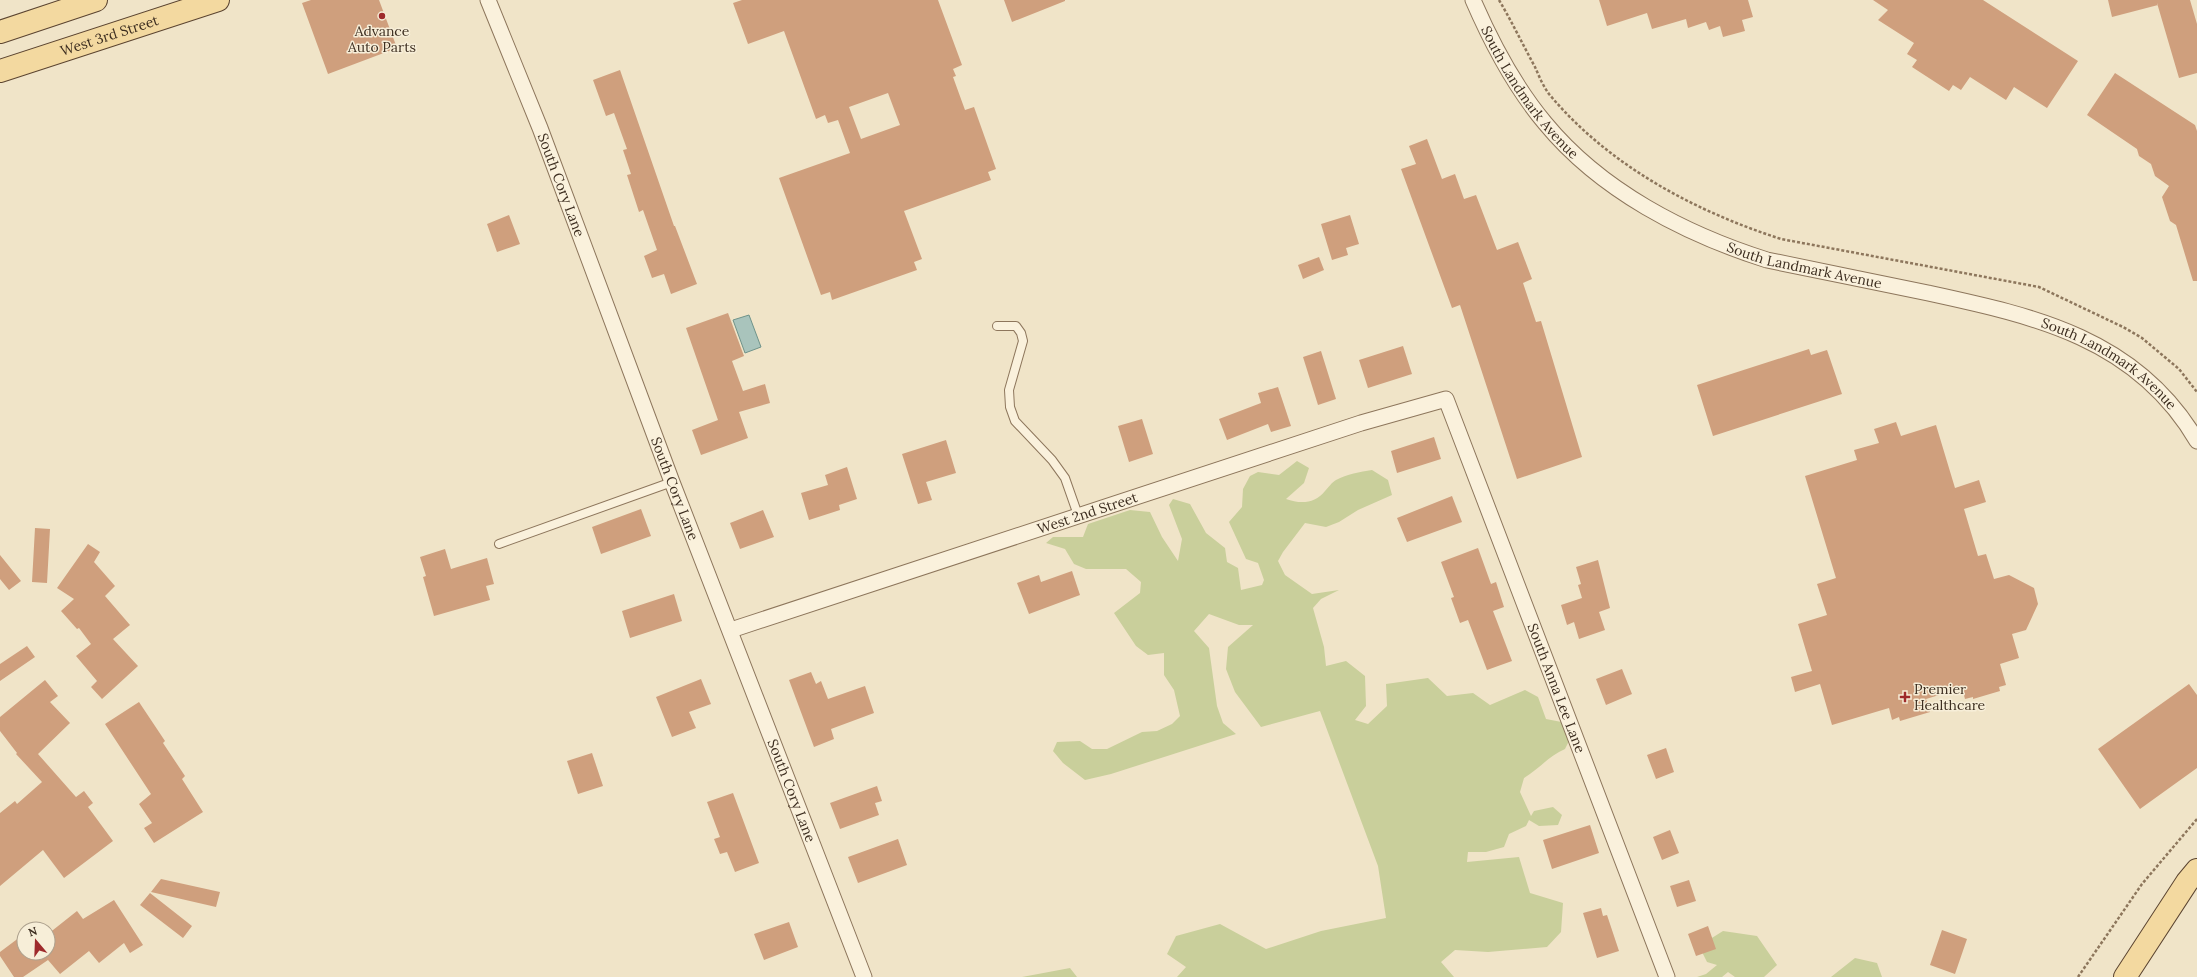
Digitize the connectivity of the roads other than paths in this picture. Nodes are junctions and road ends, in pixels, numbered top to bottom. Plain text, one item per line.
1 (96, 0) edge
2 (218, 0) edge
3 (488, 0) edge
4 (1473, 0) edge
5 (25, 24) junction
6 (0, 32) edge
7 (0, 36) edge
8 (0, 71) edge
9 (997, 326) dead end
10 (1446, 399) joint
11 (2197, 441) edge
12 (672, 482) junction
13 (1078, 515) junction
14 (499, 544) dead end
15 (730, 630) junction
16 (2197, 870) edge
17 (864, 977) edge
18 (1667, 977) edge
19 (2125, 977) edge

1 - 5 main road
2 - 8 main road, West 3rd Street
3 - 12 street, South Cory Lane
4 - 11 street, South Landmark Avenue
5 - 6 main road
5 - 7 main road
9 - 13 lane
10 - 13 street, West 2nd Street
10 - 18 street, South Anna Lee Lane
12 - 14 lane
12 - 15 street, South Cory Lane
13 - 15 street, West 2nd Street
15 - 17 street, South Cory Lane
16 - 19 main road

